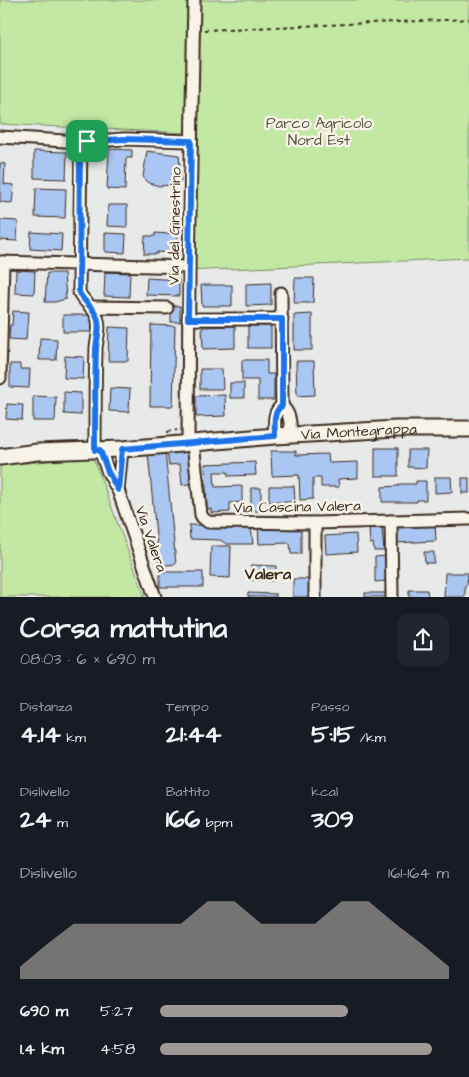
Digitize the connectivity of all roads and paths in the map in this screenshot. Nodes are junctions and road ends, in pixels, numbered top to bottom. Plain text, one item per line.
1 (194, 0) edge
2 (469, 19) edge
3 (193, 30) junction
4 (0, 137) edge
5 (191, 141) junction
6 (81, 142) junction
7 (1, 262) edge
8 (79, 265) junction
9 (189, 267) junction
10 (281, 293) dead end
11 (92, 308) junction
12 (167, 308) dead end
13 (188, 319) junction
14 (282, 319) junction
15 (0, 378) edge
16 (282, 406) junction
17 (469, 429) edge
18 (291, 435) junction
19 (275, 436) junction
20 (190, 443) junction
21 (122, 449) junction
22 (98, 450) junction
23 (0, 457) edge
24 (118, 490) junction
25 (469, 518) edge
26 (391, 521) junction
27 (315, 523) junction
28 (154, 597) edge
29 (316, 597) edge
30 (392, 597) edge

1 - 3 street, Via del Ginestrino
2 - 3 path
3 - 5 street, Via del Ginestrino
4 - 6 street
5 - 6 street
5 - 9 street, Via del Ginestrino
6 - 8 street
7 - 8 street
7 - 15 street
8 - 9 street
8 - 11 street
9 - 13 street, Via del Ginestrino
10 - 14 street
11 - 12 street
11 - 22 street
13 - 14 street
13 - 20 street, Via del Ginestrino
14 - 16 street
16 - 18 street
16 - 19 street
17 - 18 street, Via Montegrappa
18 - 19 street, Via Montegrappa
19 - 20 street, Via Montegrappa
20 - 21 street, Via Montegrappa
20 - 27 street, Via Cascina Valera
21 - 22 street, Via Montegrappa
21 - 24 street, Via Valera
22 - 23 street, Via Montegrappa
22 - 24 street, Via Valera
24 - 28 street, Via Valera
25 - 26 street, Via Cascina Valera
26 - 27 street, Via Cascina Valera
26 - 30 street
27 - 29 street

